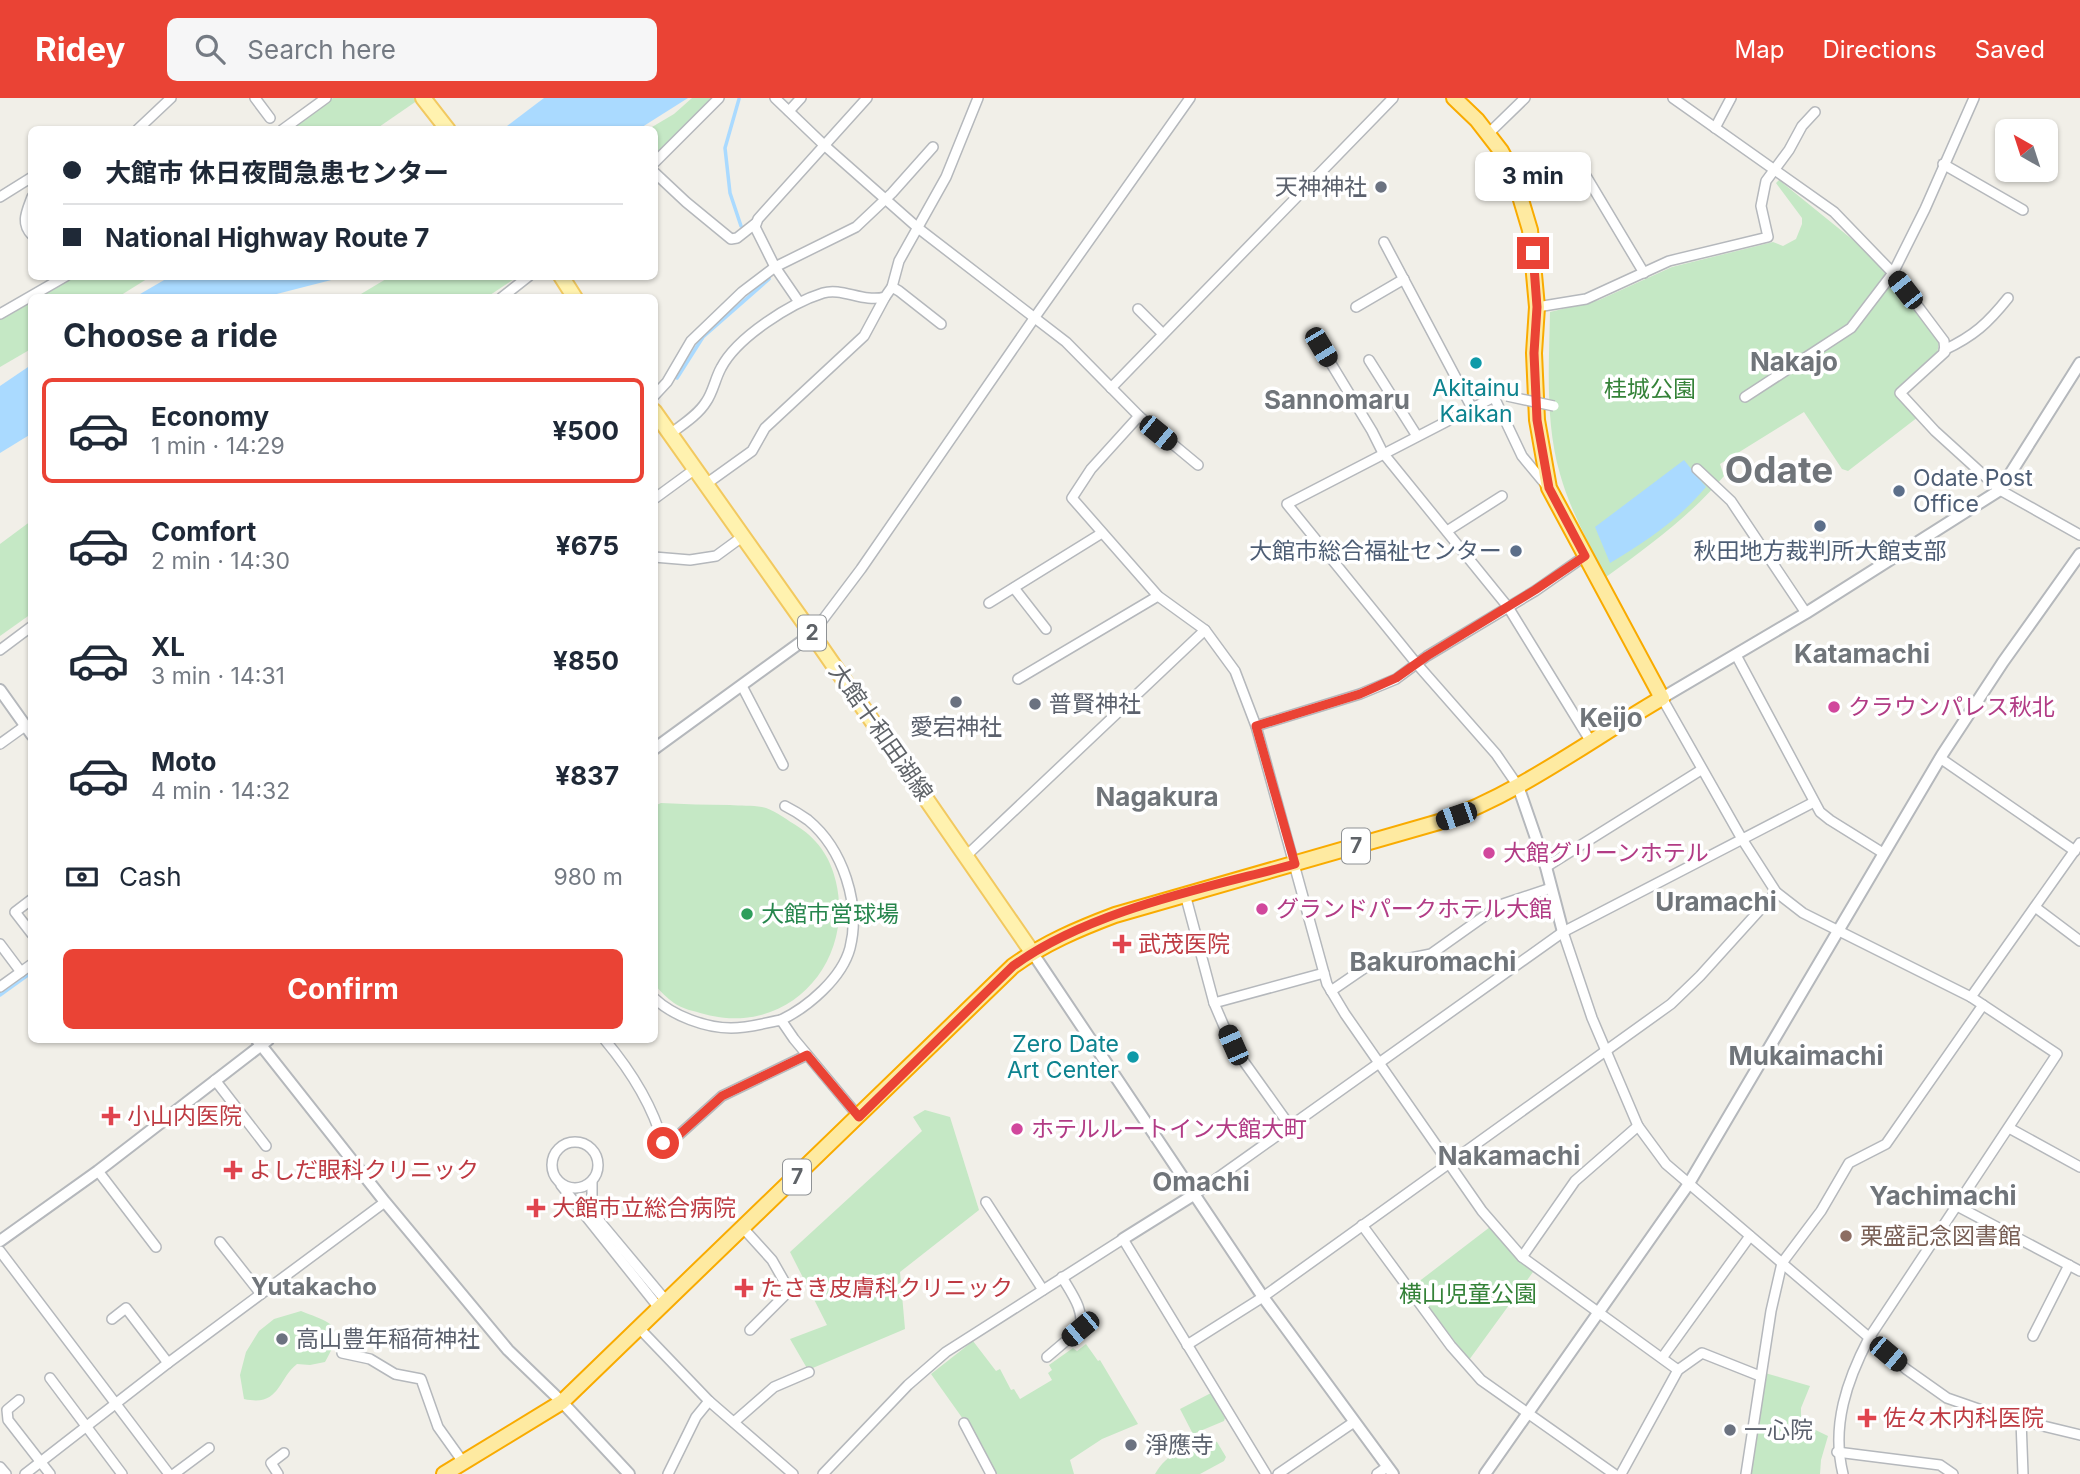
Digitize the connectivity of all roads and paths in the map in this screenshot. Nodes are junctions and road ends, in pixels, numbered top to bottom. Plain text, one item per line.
1 (172, 98) edge
2 (255, 98) edge
3 (326, 98) edge
4 (423, 98) edge
5 (719, 98) edge
6 (775, 98) edge
7 (801, 98) edge
8 (867, 98) edge
9 (978, 98) edge
10 (1190, 98) edge
11 (1393, 98) edge
12 (1454, 98) edge
13 (1525, 98) edge
14 (1672, 98) edge
15 (1731, 98) edge
16 (1973, 98) edge
17 (789, 111) junction
18 (1815, 111) dead end
19 (270, 118) dead end
20 (141, 126) edge
21 (288, 126) edge
22 (445, 126) edge
23 (1715, 128) junction
24 (1488, 134) junction
25 (824, 145) junction
26 (933, 147) dead end
27 (658, 159) edge
28 (1944, 164) junction
29 (1580, 166) dead end
30 (1774, 171) junction
31 (658, 176) edge
32 (28, 180) edge
33 (0, 197) edge
34 (884, 200) junction
35 (28, 210) edge
36 (2023, 211) dead end
37 (757, 223) junction
38 (918, 228) junction
39 (28, 231) edge
40 (1384, 242) dead end
41 (775, 267) junction
42 (1644, 273) junction
43 (1893, 274) junction
44 (1404, 279) junction
45 (59, 280) edge
46 (524, 280) edge
47 (892, 287) junction
48 (35, 294) edge
49 (506, 294) edge
50 (885, 297) junction
51 (28, 298) edge
52 (2008, 298) dead end
53 (799, 302) junction
54 (1356, 307) dead end
55 (1537, 307) junction
56 (1138, 309) dead end
57 (0, 314) edge
58 (1035, 317) junction
59 (941, 324) dead end
60 (1163, 334) junction
61 (1321, 347) dead end
62 (1944, 350) junction
63 (1369, 360) dead end
64 (2080, 363) edge
65 (1111, 388) junction
66 (658, 392) edge
67 (1494, 397) junction
68 (1745, 397) dead end
69 (1554, 406) dead end
70 (1472, 408) junction
71 (1139, 416) junction
72 (658, 417) edge
73 (670, 434) junction
74 (1417, 436) junction
75 (1383, 453) junction
76 (1198, 465) dead end
77 (695, 469) junction
78 (1698, 470) dead end
79 (706, 484) junction
80 (1549, 488) junction
81 (2000, 490) junction
82 (658, 496) edge
83 (1502, 496) dead end
84 (1447, 531) junction
85 (1102, 533) junction
86 (2080, 535) edge
87 (742, 537) junction
88 (2080, 554) edge
89 (1585, 556) junction
90 (658, 557) edge
91 (1014, 588) junction
92 (1158, 596) junction
93 (989, 603) dead end
94 (1508, 607) junction
95 (1806, 613) junction
96 (28, 629) edge
97 (1046, 629) dead end
98 (1205, 630) junction
99 (812, 634) junction
100 (0, 650) edge
101 (1736, 655) junction
102 (1416, 663) junction
103 (1018, 679) dead end
104 (742, 686) junction
105 (0, 690) edge
106 (1662, 698) junction
107 (1256, 726) junction
108 (28, 730) edge
109 (1591, 742) junction
110 (0, 744) edge
111 (658, 746) edge
112 (1940, 758) junction
113 (783, 765) dead end
114 (1701, 770) junction
115 (1518, 786) junction
116 (1814, 802) junction
117 (785, 806) dead end
118 (1742, 839) junction
119 (2078, 847) edge
120 (1883, 853) junction
121 (966, 856) junction
122 (1295, 864) junction
123 (1545, 867) junction
124 (1551, 888) junction
125 (1776, 892) junction
126 (1185, 894) junction
127 (28, 902) edge
128 (2035, 907) junction
129 (28, 929) edge
130 (1563, 932) junction
131 (1839, 932) junction
132 (2080, 942) edge
133 (0, 944) edge
134 (1032, 952) junction
135 (28, 967) edge
136 (21, 972) junction
137 (1324, 973) junction
138 (0, 987) edge
139 (1332, 991) junction
140 (1971, 997) junction
141 (658, 1002) edge
142 (1214, 1003) junction
143 (1983, 1004) junction
144 (781, 1020) junction
145 (260, 1043) edge
146 (264, 1043) edge
147 (608, 1043) edge
148 (1607, 1049) junction
149 (807, 1055) junction
150 (1379, 1062) junction
151 (215, 1080) junction
152 (859, 1117) junction
153 (1290, 1126) junction
154 (1638, 1126) junction
155 (2009, 1128) junction
156 (266, 1146) dead end
157 (1450, 1162) junction
158 (2080, 1167) edge
159 (98, 1171) junction
160 (592, 1182) junction
161 (561, 1185) junction
162 (1688, 1185) junction
163 (1195, 1194) junction
164 (385, 1202) junction
165 (986, 1202) dead end
166 (1957, 1206) junction
167 (1362, 1225) junction
168 (743, 1228) junction
169 (1750, 1236) junction
170 (1123, 1239) junction
171 (0, 1241) edge
172 (220, 1242) dead end
173 (156, 1247) dead end
174 (0, 1251) edge
175 (1522, 1257) junction
176 (1782, 1263) junction
177 (2069, 1265) junction
178 (2080, 1271) edge
179 (1062, 1277) junction
180 (1043, 1290) junction
181 (261, 1294) junction
182 (1263, 1297) junction
183 (663, 1305) junction
184 (1598, 1313) junction
185 (112, 1319) dead end
186 (639, 1328) junction
187 (750, 1329) dead end
188 (2033, 1336) dead end
189 (1869, 1338) junction
190 (1187, 1345) junction
191 (342, 1353) dead end
192 (1047, 1357) dead end
193 (1662, 1358) junction
194 (168, 1363) junction
195 (1678, 1370) junction
196 (809, 1372) dead end
197 (1760, 1376) junction
198 (50, 1378) dead end
199 (19, 1400) dead end
200 (709, 1401) junction
201 (562, 1402) junction
202 (116, 1404) junction
203 (1527, 1414) junction
204 (2021, 1420) junction
205 (734, 1422) junction
206 (1354, 1422) junction
207 (964, 1423) dead end
208 (86, 1426) junction
209 (2080, 1435) edge
210 (209, 1448) dead end
211 (284, 1452) dead end
212 (1837, 1452) junction
213 (41, 1461) junction
214 (463, 1462) junction
215 (0, 1467) edge
216 (1390, 1471) edge
217 (6, 1474) edge
218 (25, 1474) edge
219 (50, 1474) edge
220 (122, 1474) edge
221 (171, 1474) edge
222 (278, 1474) edge
223 (444, 1474) edge
224 (629, 1474) edge
225 (668, 1474) edge
226 (793, 1474) edge
227 (823, 1474) edge
228 (991, 1474) edge
229 (1266, 1474) edge
230 (1278, 1474) edge
231 (1377, 1474) edge
232 (1485, 1474) edge
233 (1614, 1474) edge
234 (1621, 1474) edge
235 (1746, 1474) edge
236 (1843, 1474) edge
237 (1952, 1474) edge
238 (2023, 1474) edge

1 - 20 street
2 - 19 street
3 - 21 street
4 - 22 main road
5 - 27 street
6 - 17 street
7 - 17 street
8 - 25 street
9 - 38 street
10 - 58 street
11 - 60 street
12 - 24 highway
13 - 24 street
14 - 23 street
15 - 23 street
16 - 28 street
17 - 25 street
18 - 30 street
23 - 30 street
24 - 55 highway
25 - 34 street
25 - 37 street
26 - 34 street
28 - 36 street
28 - 43 street
29 - 42 street
30 - 42 street
30 - 43 street
31 - 37 street
32 - 33 street
34 - 38 street
34 - 41 street
35 - 39 street
37 - 41 street
38 - 47 street
38 - 58 street
40 - 44 street
41 - 53 street
41 - 66 street
42 - 55 street
43 - 62 street
43 - 68 street
44 - 54 street
44 - 70 street
45 - 48 street
46 - 49 street
47 - 50 street
47 - 59 street
50 - 53 street
50 - 79 street
51 - 57 street
52 - 62 street
53 - 73 street
55 - 80 highway
56 - 60 street
58 - 65 street
58 - 99 street
60 - 65 street
61 - 75 street
62 - 81 street
63 - 74 street
64 - 81 street
65 - 71 street
67 - 69 street, bridge
67 - 70 street
67 - 80 street
70 - 74 street
71 - 76 street
71 - 85 street
72 - 73 main road, 大館十和田湖線 / 2
73 - 77 main road, 大館十和田湖線 / 2
74 - 75 street
75 - 84 street
75 - 102 street
77 - 79 main road, 大館十和田湖線 / 2
77 - 82 street
78 - 95 street
79 - 87 main road, 大館十和田湖線 / 2
80 - 89 highway
81 - 86 street
81 - 95 street
83 - 84 street
84 - 94 street
85 - 91 street
85 - 92 street
87 - 90 street
87 - 99 main road, 大館十和田湖線 / 2
88 - 112 street
89 - 94 street
89 - 106 highway
91 - 93 street
91 - 97 street
92 - 98 street
92 - 103 street
94 - 102 street
94 - 109 street
95 - 101 street
96 - 100 street
98 - 107 street
98 - 121 street
99 - 104 street
99 - 121 main road, 大館十和田湖線 / 2
101 - 106 street
101 - 116 street
102 - 107 street
102 - 115 street
104 - 111 street
104 - 113 street
105 - 108 street
106 - 109 highway, 7
106 - 114 street
107 - 122 street
108 - 110 street
109 - 115 highway, 7
112 - 119 street
112 - 120 street
114 - 118 street
114 - 123 street
115 - 122 highway, 7
115 - 123 street
116 - 118 street
116 - 120 street
117 - 144 street
118 - 125 street
118 - 130 street
119 - 128 street
120 - 131 street
121 - 134 main road, 大館十和田湖線 / 2
122 - 126 highway, 7
122 - 137 street
123 - 124 street
124 - 130 street
124 - 139 street
125 - 131 street
125 - 148 street
126 - 134 highway, 7
126 - 142 street
127 - 129 street
128 - 132 street
128 - 140 street
130 - 148 street
130 - 150 street
131 - 140 street
131 - 162 street
133 - 136 street
134 - 152 highway, 7
134 - 163 street
135 - 136 street
136 - 138 street
137 - 139 street
137 - 142 street
139 - 150 street
140 - 143 street
141 - 144 street
142 - 153 street
143 - 155 street
143 - 176 street
144 - 149 street
145 - 151 street
146 - 164 street
147 - 149 street
148 - 154 street
148 - 157 street
149 - 152 street
150 - 153 street
150 - 157 street
151 - 156 street
151 - 159 street
152 - 168 highway, 7
153 - 163 street
154 - 162 street
154 - 175 street
155 - 158 street
155 - 166 street
157 - 167 street
157 - 175 street
159 - 171 street
159 - 173 street
160 - 161 street
160 - 161 street
160 - 183 street
161 - 183 street
162 - 169 street
162 - 184 street
163 - 170 street
163 - 182 street
164 - 181 street
164 - 201 street
165 - 180 street
166 - 177 street
166 - 189 street
167 - 182 street
167 - 203 street
168 - 183 highway, 7
168 - 187 street
169 - 176 street
169 - 193 street
170 - 179 street
170 - 190 street
172 - 181 street
174 - 202 street
175 - 184 street
176 - 189 street
176 - 197 street
177 - 178 street
177 - 188 street
179 - 180 street
179 - 192 street
180 - 227 street
181 - 194 street
182 - 190 street
182 - 206 street
183 - 186 highway, 7
184 - 193 street
184 - 203 street
185 - 194 street
186 - 200 street
186 - 201 highway, 7
189 - 204 street
189 - 212 street
190 - 229 street
191 - 214 street
193 - 195 street
194 - 202 street
195 - 197 street
195 - 234 street
196 - 205 street
197 - 235 street
198 - 208 street
199 - 213 street
200 - 205 street
200 - 225 street
201 - 214 highway, 7
201 - 224 street
202 - 208 street
202 - 221 street
203 - 232 street
203 - 233 street
204 - 209 street
204 - 238 street
205 - 226 street
206 - 216 street
206 - 230 street
207 - 228 street
208 - 213 street
208 - 220 street
210 - 221 street
211 - 222 street
212 - 236 street
212 - 237 street
213 - 218 street
213 - 219 street
214 - 223 highway, 7
215 - 217 street
216 - 231 street

